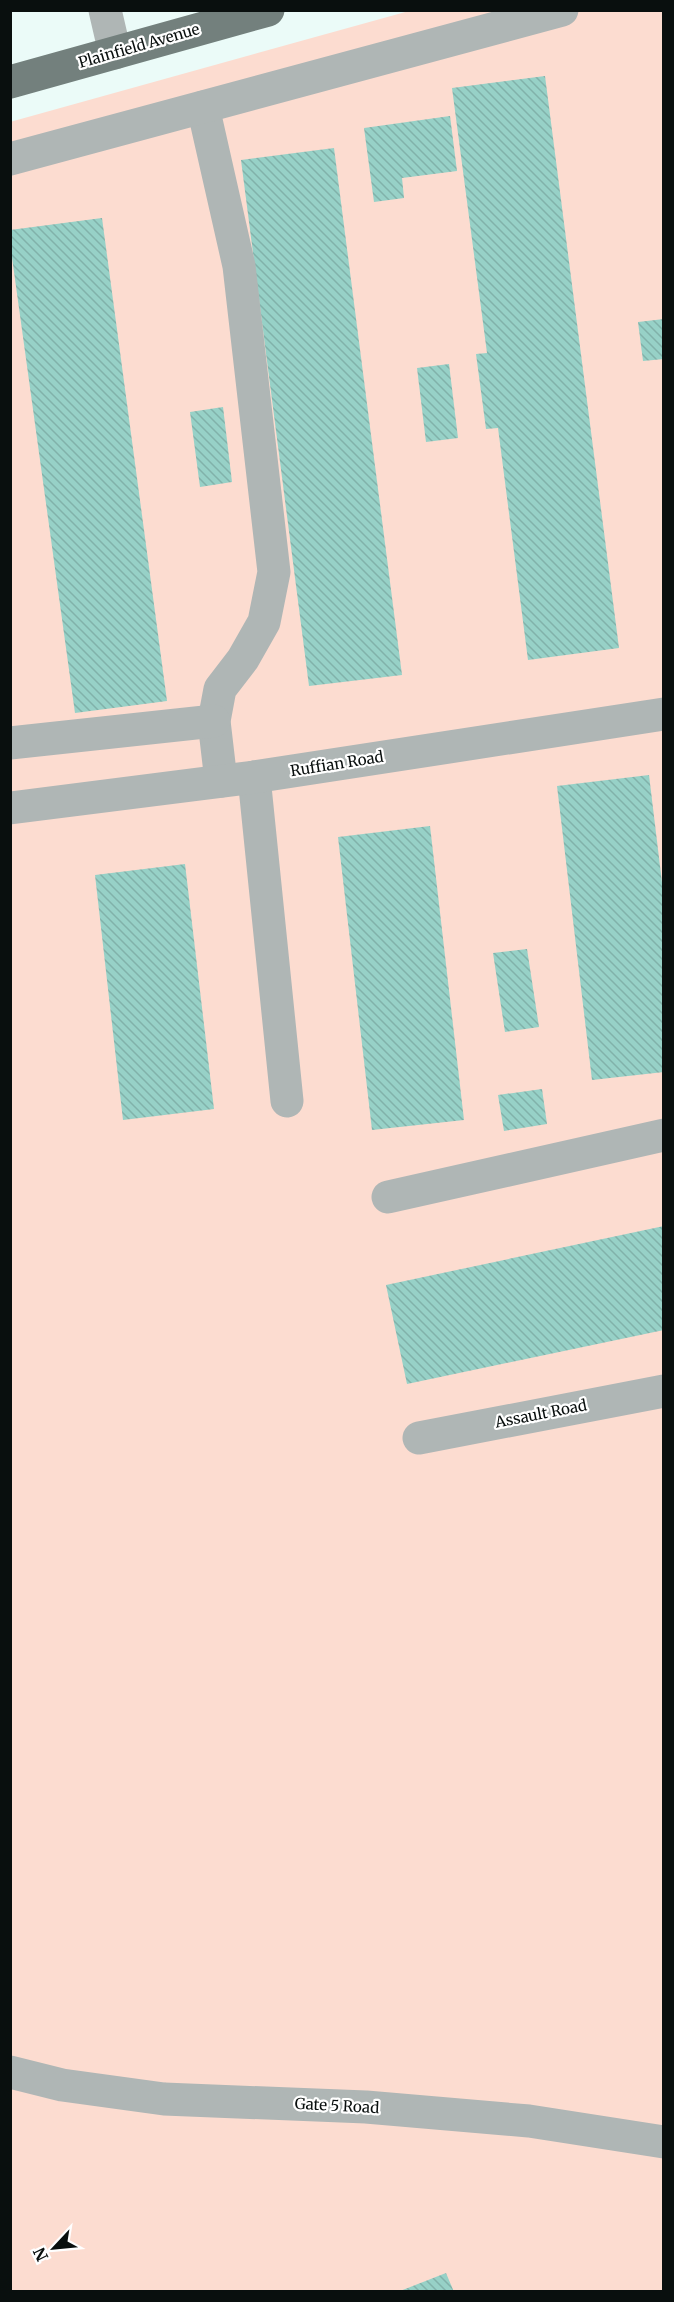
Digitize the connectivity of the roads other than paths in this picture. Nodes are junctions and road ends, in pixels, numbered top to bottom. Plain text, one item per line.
1 (105, 10) edge
2 (268, 10) edge
3 (562, 10) edge
4 (115, 52) junction
5 (10, 82) edge
6 (203, 107) junction
7 (10, 159) edge
8 (663, 714) edge
9 (214, 721) junction
10 (10, 743) edge
11 (254, 777) junction
12 (220, 781) junction
13 (10, 808) edge
14 (286, 1101) dead end
15 (663, 1135) edge
16 (388, 1197) dead end
17 (663, 1391) edge
18 (419, 1438) dead end
19 (10, 2072) edge
20 (663, 2142) edge

1 - 4 street
2 - 4 main road, Plainfield Avenue
3 - 6 street
4 - 5 main road, Plainfield Avenue
6 - 7 street
6 - 9 street
8 - 11 street, Ruffian Road
9 - 10 street
9 - 12 street
11 - 12 street, Ruffian Road
11 - 14 street
12 - 13 street, Ruffian Road
15 - 16 street
17 - 18 street, Assault Road
19 - 20 street, Gate 5 Road

